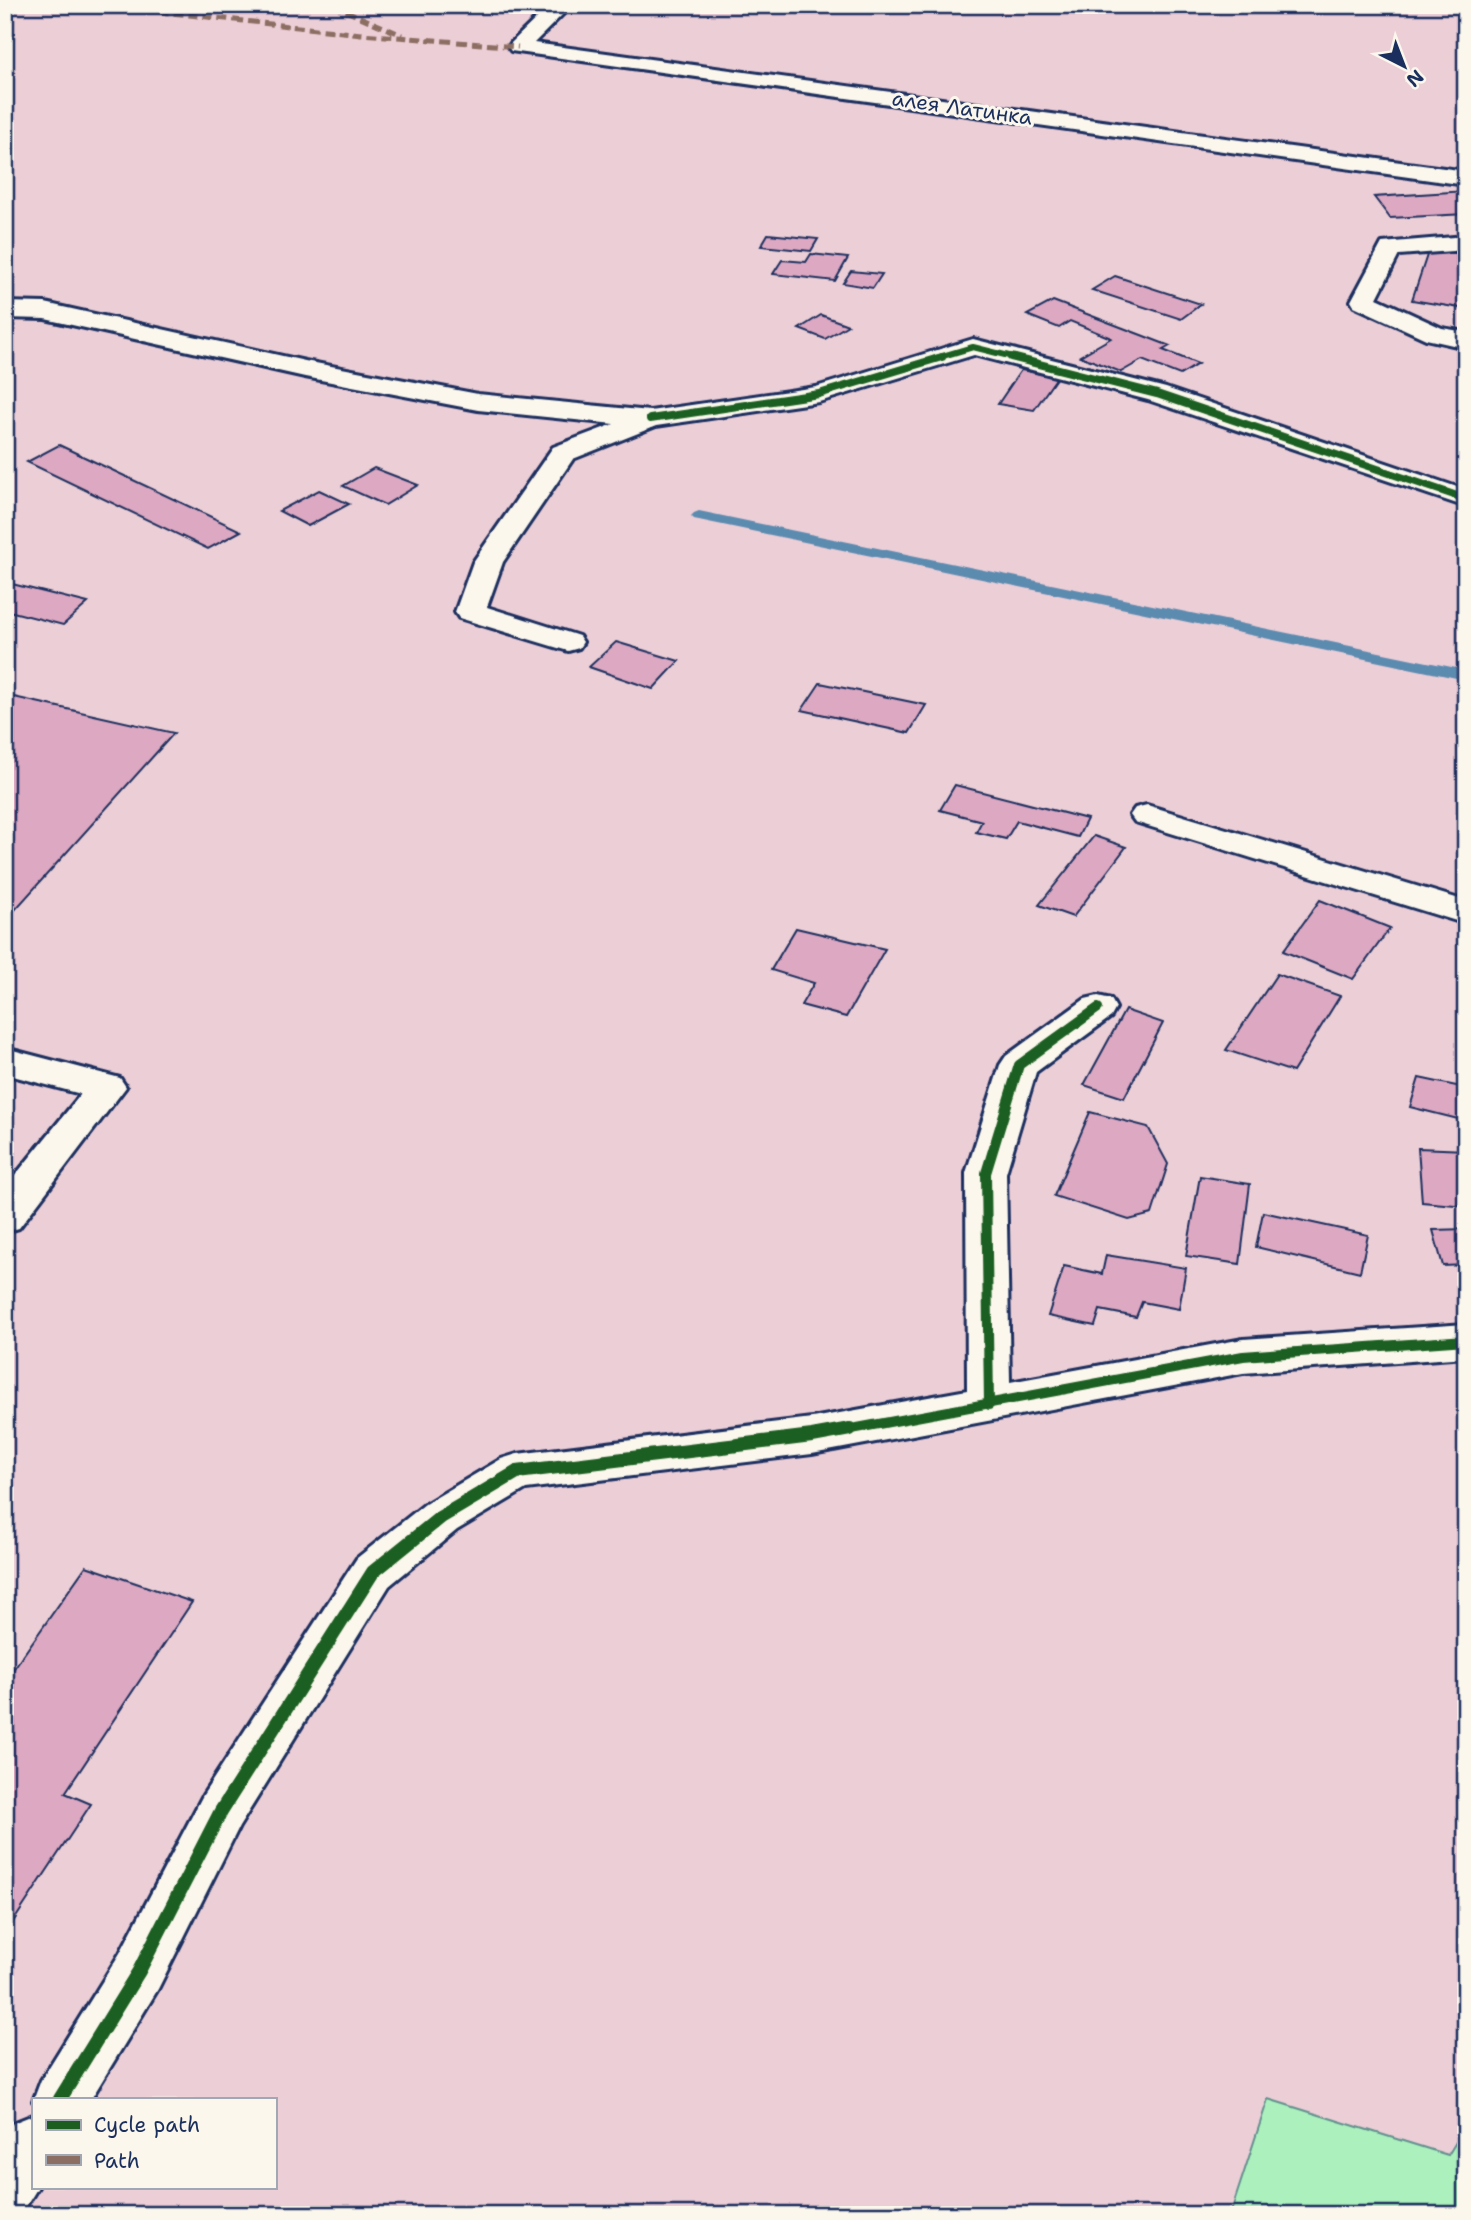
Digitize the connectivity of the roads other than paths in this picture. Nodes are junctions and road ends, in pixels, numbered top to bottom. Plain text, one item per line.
1 (562, 5) edge
2 (1466, 178) edge
3 (1466, 243) edge
4 (5, 310) edge
5 (1466, 340) edge
6 (650, 419) junction
7 (1466, 499) edge
8 (568, 642) dead end
9 (1147, 815) dead end
10 (1466, 913) edge
11 (1098, 1008) dead end
12 (5, 1061) edge
13 (5, 1217) edge
14 (1466, 1340) edge
15 (989, 1405) junction
16 (61, 2098) edge
17 (32, 2145) edge
18 (5, 2188) edge

1 - 2 street, алея Латинка
3 - 5 street
4 - 6 street
6 - 7 street
6 - 8 street
9 - 10 street
11 - 15 street
12 - 13 street
14 - 15 street
15 - 16 street
17 - 18 street

